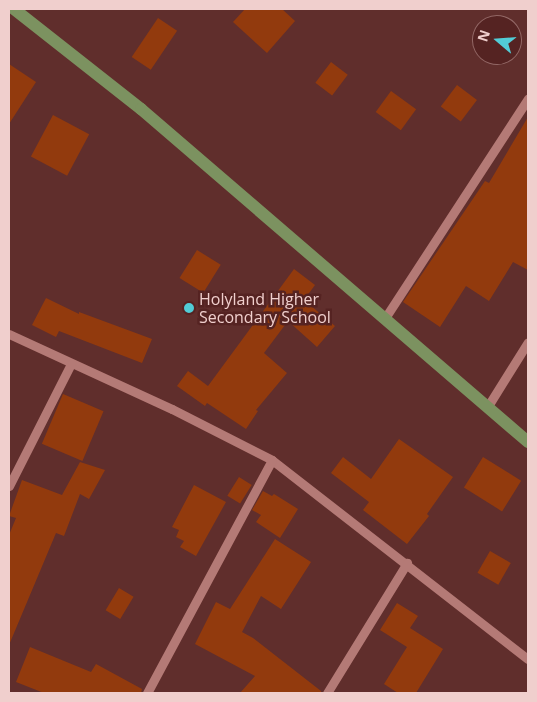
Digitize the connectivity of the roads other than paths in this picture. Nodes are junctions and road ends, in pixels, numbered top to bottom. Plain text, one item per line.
1 (14, 9) edge
2 (528, 100) edge
3 (385, 318) junction
4 (9, 334) edge
5 (528, 342) edge
6 (71, 364) junction
7 (488, 406) junction
8 (528, 442) edge
9 (272, 460) junction
10 (9, 486) edge
11 (407, 563) junction
12 (528, 659) edge
13 (146, 693) edge
14 (327, 693) edge

1 - 3 main road
2 - 3 street
3 - 7 main road
4 - 6 street
5 - 7 street
6 - 9 street
6 - 10 street
7 - 8 main road
9 - 11 street
9 - 13 street
11 - 12 street
11 - 14 street

